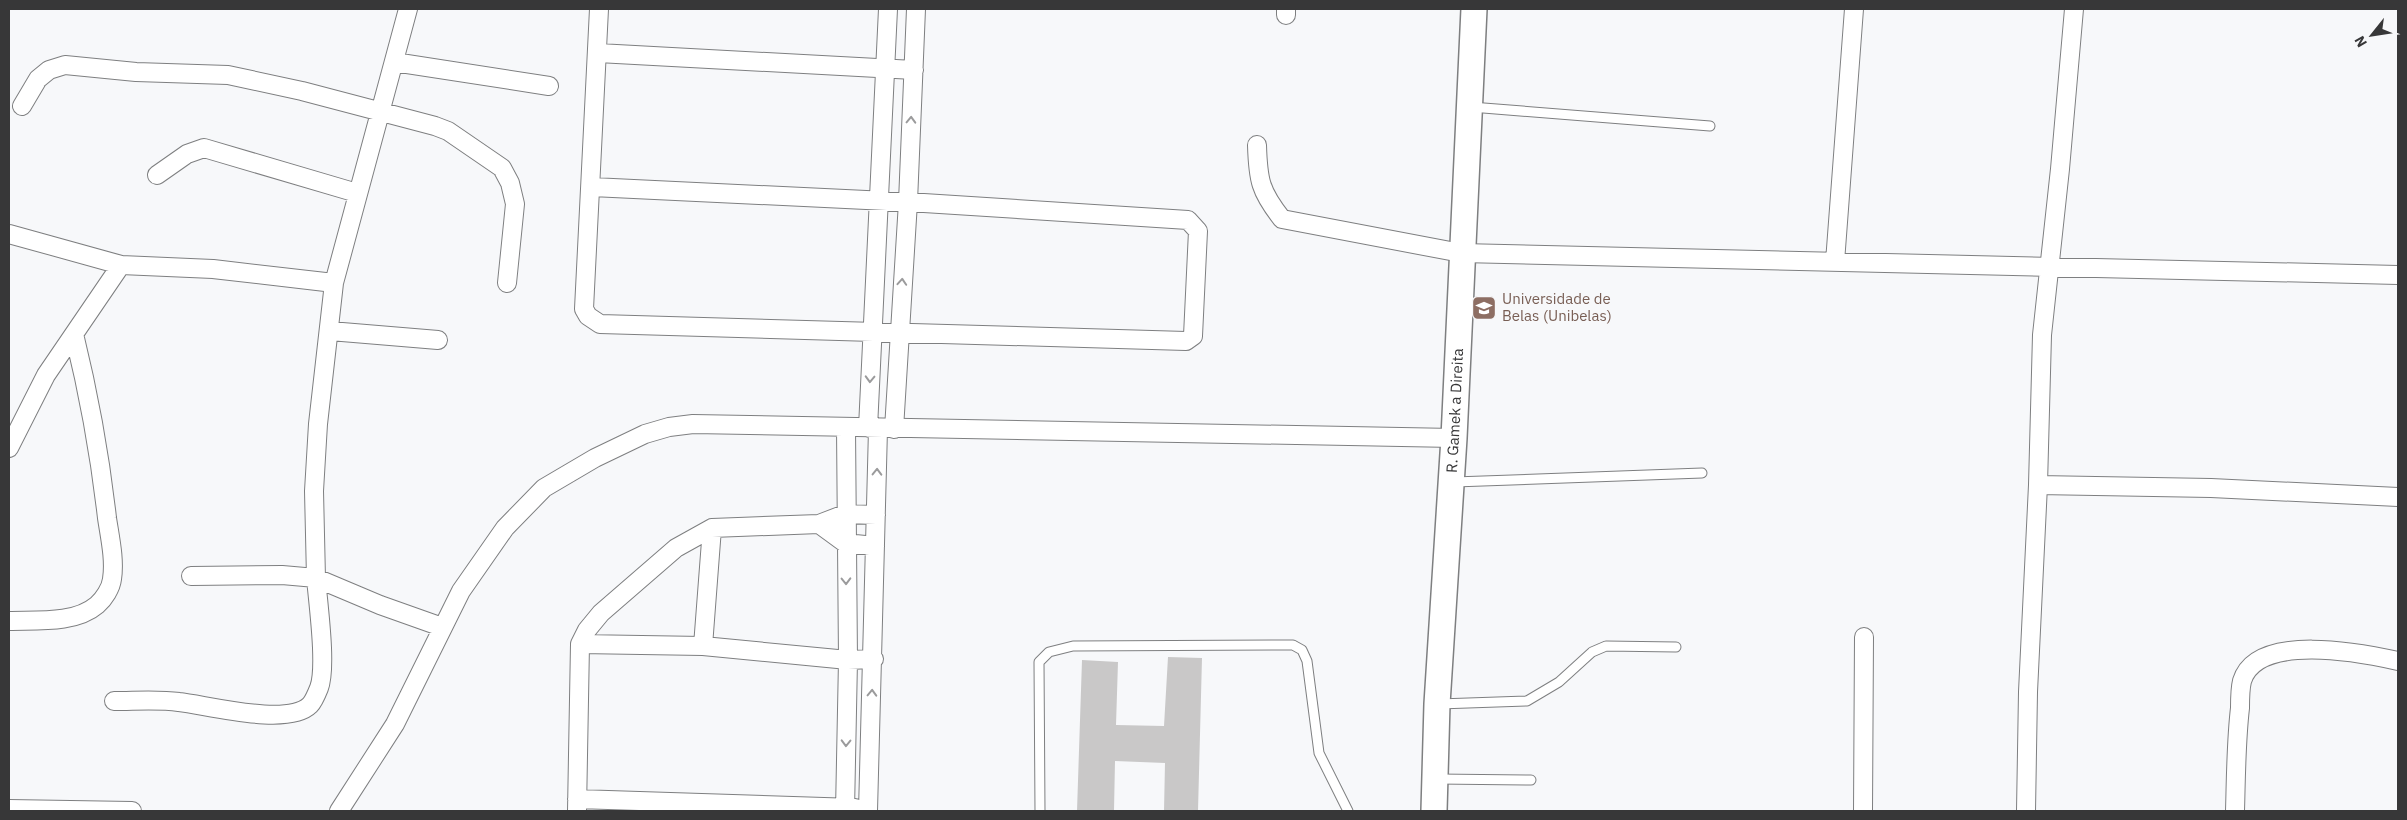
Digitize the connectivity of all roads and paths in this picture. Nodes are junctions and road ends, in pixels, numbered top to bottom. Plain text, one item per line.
1 (408, 9) edge
2 (599, 9) edge
3 (888, 9) edge
4 (916, 9) edge
5 (1474, 9) edge
6 (1854, 9) edge
7 (2074, 9) edge
8 (598, 53) junction
9 (394, 62) junction
10 (885, 68) junction
11 (914, 70) junction
12 (549, 86) dead end
13 (22, 106) dead end
14 (1469, 107) junction
15 (380, 110) junction
16 (1710, 126) dead end
17 (1257, 145) dead end
18 (157, 175) dead end
19 (592, 187) junction
20 (357, 193) junction
21 (878, 200) junction
22 (908, 202) junction
23 (9, 234) edge
24 (1461, 253) junction
25 (1835, 262) junction
26 (121, 265) junction
27 (2048, 266) junction
28 (2398, 275) edge
29 (334, 283) junction
30 (506, 283) dead end
31 (872, 330) junction
32 (330, 331) junction
33 (899, 331) junction
34 (74, 334) junction
35 (438, 340) dead end
36 (846, 428) junction
37 (880, 429) junction
38 (1454, 438) junction
39 (9, 448) edge
40 (1702, 473) dead end
41 (1451, 482) junction
42 (2038, 485) junction
43 (2398, 497) edge
44 (846, 514) junction
45 (876, 515) junction
46 (818, 524) junction
47 (712, 528) junction
48 (845, 543) junction
49 (875, 546) junction
50 (191, 576) dead end
51 (316, 578) junction
52 (9, 621) edge
53 (442, 627) junction
54 (1864, 637) dead end
55 (580, 644) junction
56 (702, 646) junction
57 (1676, 647) dead end
58 (874, 659) junction
59 (848, 660) junction
60 (2398, 661) edge
61 (114, 701) dead end
62 (1437, 704) junction
63 (1435, 779) junction
64 (1531, 780) dead end
65 (577, 805) edge
66 (745, 808) edge
67 (9, 809) edge
68 (845, 810) edge
69 (868, 810) edge
70 (132, 811) edge
71 (339, 811) edge
72 (1040, 811) edge
73 (1348, 811) edge
74 (1434, 811) edge
75 (1863, 811) edge
76 (2026, 811) edge
77 (2235, 811) edge

1 - 9 street
2 - 8 street
3 - 10 street
4 - 11 street
5 - 14 main road, R. Gamek a Direita
6 - 25 street
7 - 27 street
8 - 10 street
8 - 19 street
9 - 12 street
9 - 15 street
10 - 11 street
10 - 21 street
22 -> 11 street
13 - 15 street
14 - 16 lane
14 - 24 main road, R. Gamek a Direita
15 - 20 street
15 - 30 street
17 - 24 street
18 - 20 street
19 - 21 street
19 - 31 street
20 - 29 street
21 - 22 street
21 - 31 street
33 -> 22 street
22 - 33 street
23 - 26 street
24 - 25 street
24 - 38 main road, R. Gamek a Direita
25 - 27 street
26 - 29 street
26 - 34 street
27 - 28 street
27 - 42 street
29 - 32 street
31 - 33 street
31 -> 37 street
32 - 35 street
32 - 51 street
33 - 37 street
34 - 39 street
34 - 52 street
36 - 37 street
36 - 44 street
36 - 53 street
37 - 38 street
45 -> 37 street
38 - 41 main road, R. Gamek a Direita
40 - 41 lane
41 - 62 main road, R. Gamek a Direita
42 - 43 street
42 - 76 street
44 - 45 street
44 - 46 street
44 - 48 street
45 - 49 street
46 - 47 street
46 - 48 street
47 - 55 street
47 - 56 street
48 - 49 street
48 -> 59 street
49 - 58 street
50 - 51 street
51 - 53 street
51 - 61 street
53 - 71 street
54 - 75 street
55 - 56 street
55 - 65 street
56 - 59 street
57 - 62 lane
58 - 59 street
69 -> 58 street
59 -> 68 street
60 - 77 street
62 - 63 main road, R. Gamek a Direita
63 - 64 lane
63 - 74 main road, R. Gamek a Direita
65 - 66 street
66 - 68 street
67 - 70 street
68 - 69 street
72 - 73 lane

